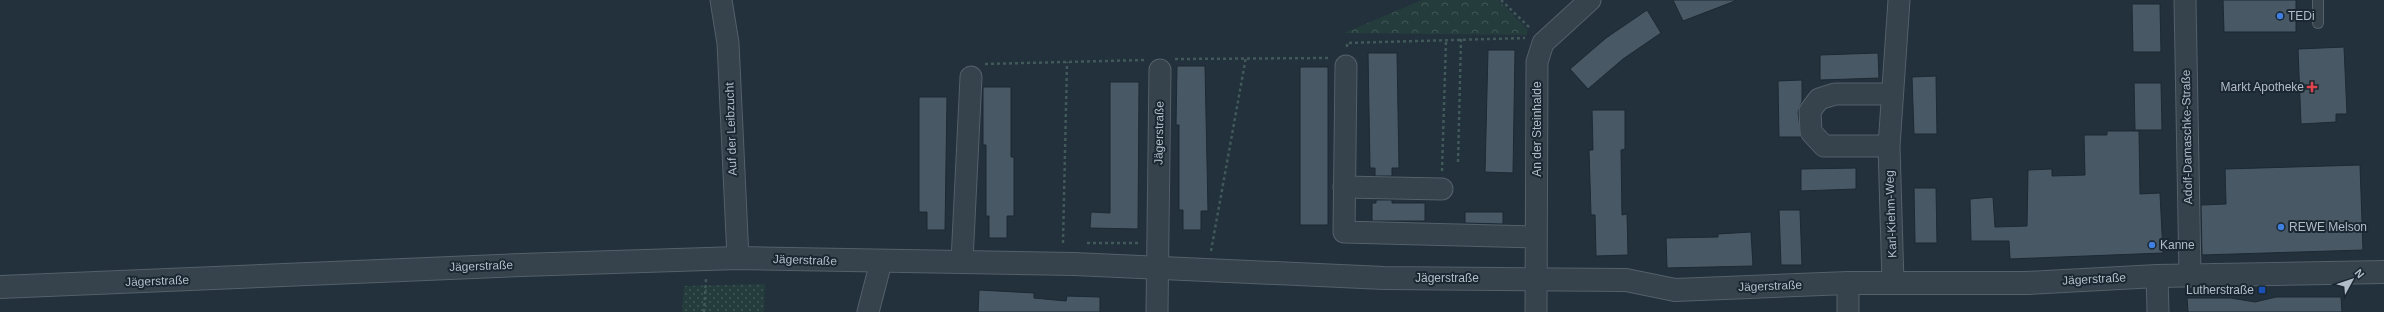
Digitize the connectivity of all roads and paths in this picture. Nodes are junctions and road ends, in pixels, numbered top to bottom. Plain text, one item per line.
1 (721, 0) edge
2 (1501, 0) edge
3 (1590, 0) edge
4 (1899, 0) edge
5 (2185, 0) edge
6 (2318, 0) edge
7 (2318, 22) dead end
8 (1461, 39) junction
9 (1446, 40) junction
10 (1541, 40) junction
11 (1246, 57) junction
12 (1067, 62) junction
13 (1347, 62) junction
14 (1160, 65) junction
15 (971, 77) joint
16 (1892, 94) junction
17 (1889, 146) junction
18 (1458, 162) dead end
19 (1344, 187) junction
20 (1442, 189) joint
21 (1536, 237) junction
22 (1063, 243) dead end
23 (738, 258) junction
24 (706, 259) junction
25 (962, 261) junction
26 (881, 262) junction
27 (1157, 268) junction
28 (1208, 270) junction
29 (2384, 272) edge
30 (2190, 275) junction
31 (2157, 276) junction
32 (1536, 280) junction
33 (1893, 282) junction
34 (1848, 283) junction
35 (0, 287) edge
36 (704, 312) edge
37 (868, 312) edge
38 (1157, 312) edge
39 (1536, 312) edge
40 (1848, 312) edge
41 (2158, 312) edge

1 - 23 street, Auf der Leibzucht
2 - 10 path
3 - 10 street, An der Steinhalde
4 - 16 street, Karl-Kiehm-Weg
5 - 30 street, Adolf-Damaschke-Straße
6 - 7 lane
8 - 9 path
8 - 10 path
8 - 18 path
9 - 13 path
9 - 20 path
10 - 21 street, An der Steinhalde
11 - 13 path
11 - 14 path
11 - 28 path
12 - 14 path
12 - 15 path
12 - 22 path
13 - 19 street
14 - 27 street, Jägerstraße
15 - 25 street
16 - 17 street, Karl-Kiehm-Weg
16 - 17 street
17 - 33 street, Karl-Kiehm-Weg
19 - 20 street
19 - 21 street
21 - 32 street, An der Steinhalde
23 - 24 street, Jägerstraße
23 - 26 street, Jägerstraße
24 - 35 street, Jägerstraße
24 - 36 path
25 - 26 street, Jägerstraße
25 - 27 street, Jägerstraße
26 - 37 street
27 - 28 street, Jägerstraße
27 - 38 street
28 - 32 street, Jägerstraße
29 - 30 street, Jägerstraße
30 - 31 street, Jägerstraße
31 - 33 street, Jägerstraße
31 - 41 street
32 - 34 street, Jägerstraße
32 - 39 street, An der Steinhalde
33 - 34 street, Jägerstraße
34 - 40 street

